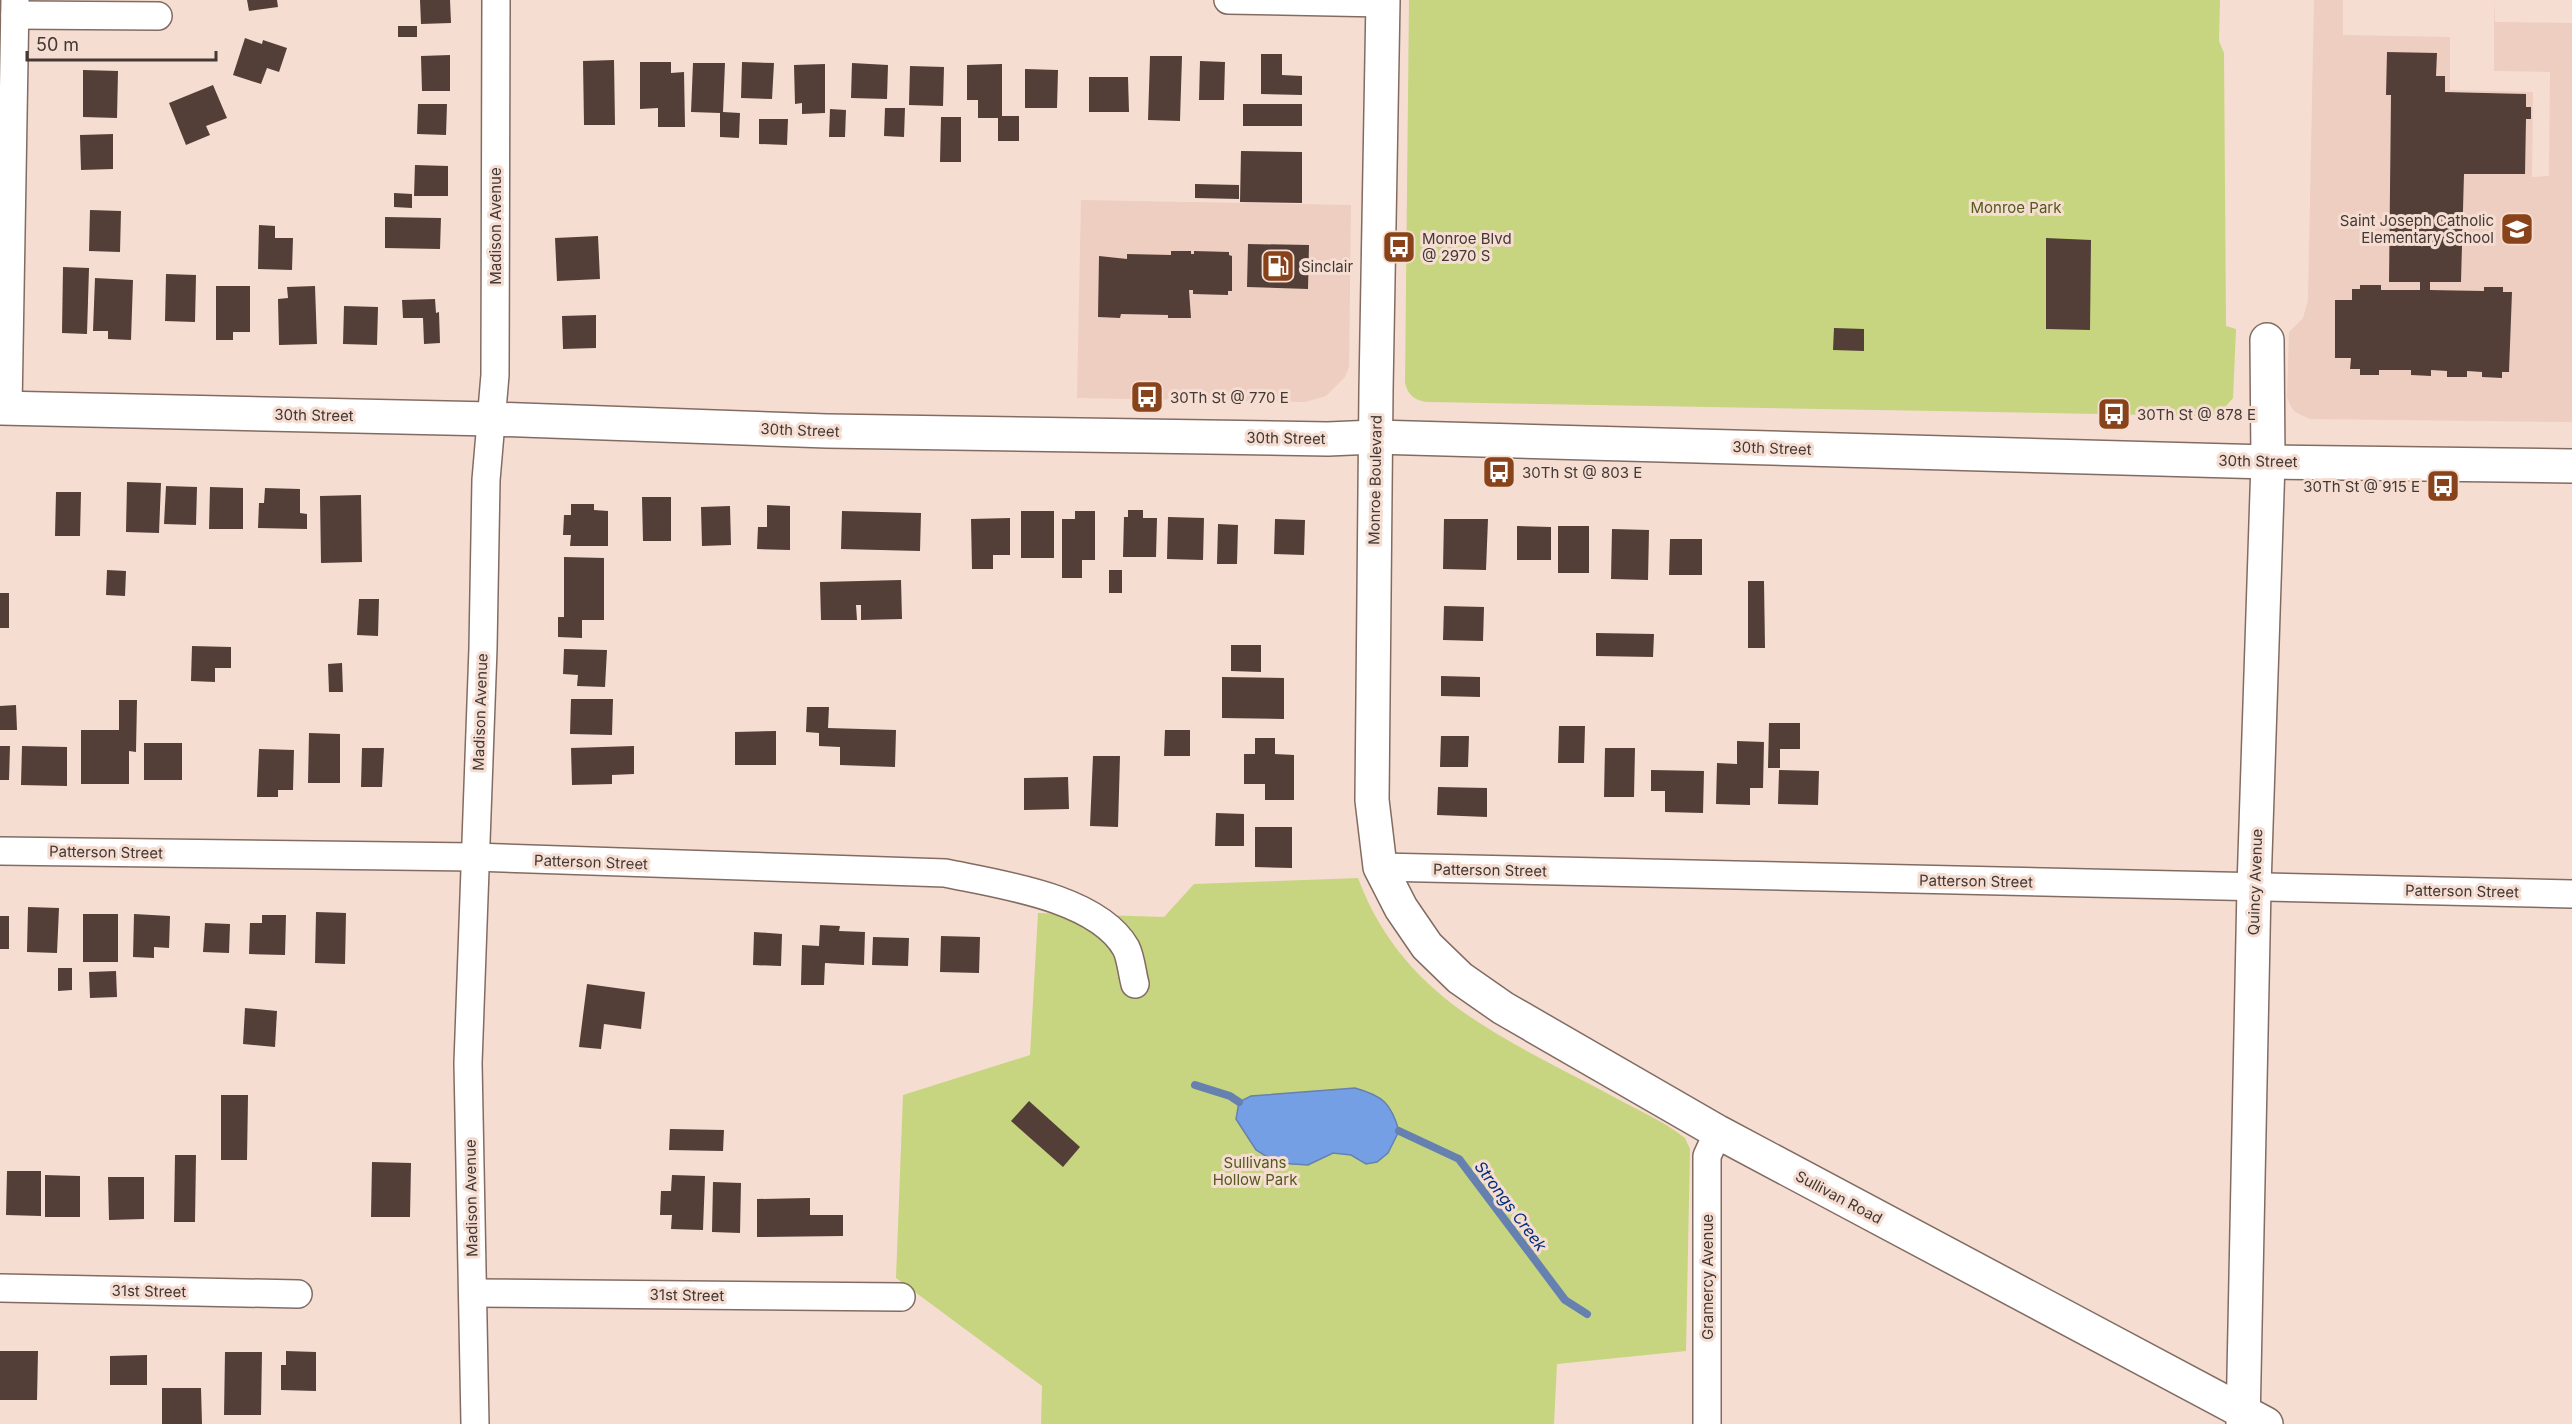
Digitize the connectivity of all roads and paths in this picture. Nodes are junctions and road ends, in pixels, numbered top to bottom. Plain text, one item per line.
1 (496, 0) edge
2 (1228, 0) edge
3 (1383, 1) edge
4 (15, 7) edge
5 (158, 16) dead end
6 (2267, 340) dead end
7 (4, 408) edge
8 (491, 419) junction
9 (1375, 437) junction
10 (2268, 462) junction
11 (2572, 466) edge
12 (0, 851) edge
13 (474, 857) junction
14 (1380, 867) junction
15 (2254, 887) junction
16 (2572, 894) edge
17 (1427, 946) joint
18 (1135, 984) dead end
19 (1718, 1132) junction
20 (0, 1288) edge
21 (473, 1293) junction
22 (298, 1294) dead end
23 (901, 1297) dead end
24 (2250, 1420) edge
25 (475, 1424) edge
26 (1707, 1424) edge

1 - 8 street, Madison Avenue
2 - 3 street
3 - 9 street, Monroe Boulevard
4 - 5 street
4 - 7 street
6 - 10 street, Quincy Avenue
7 - 8 street, 30th Street
8 - 9 street, 30th Street
8 - 13 street, Madison Avenue
9 - 10 street, 30th Street
9 - 14 street, Monroe Boulevard
10 - 11 street, 30th Street
10 - 15 street, Quincy Avenue
12 - 13 street, Patterson Street
13 - 18 street, Patterson Street
13 - 21 street, Madison Avenue
14 - 15 street, Patterson Street
14 - 17 street, Monroe Boulevard
15 - 16 street, Patterson Street
15 - 24 street, Quincy Avenue
17 - 19 street, Sullivan Road
19 - 24 street, Sullivan Road
19 - 26 street, Gramercy Avenue
20 - 22 street, 31st Street
21 - 23 street, 31st Street
21 - 25 street, Madison Avenue

